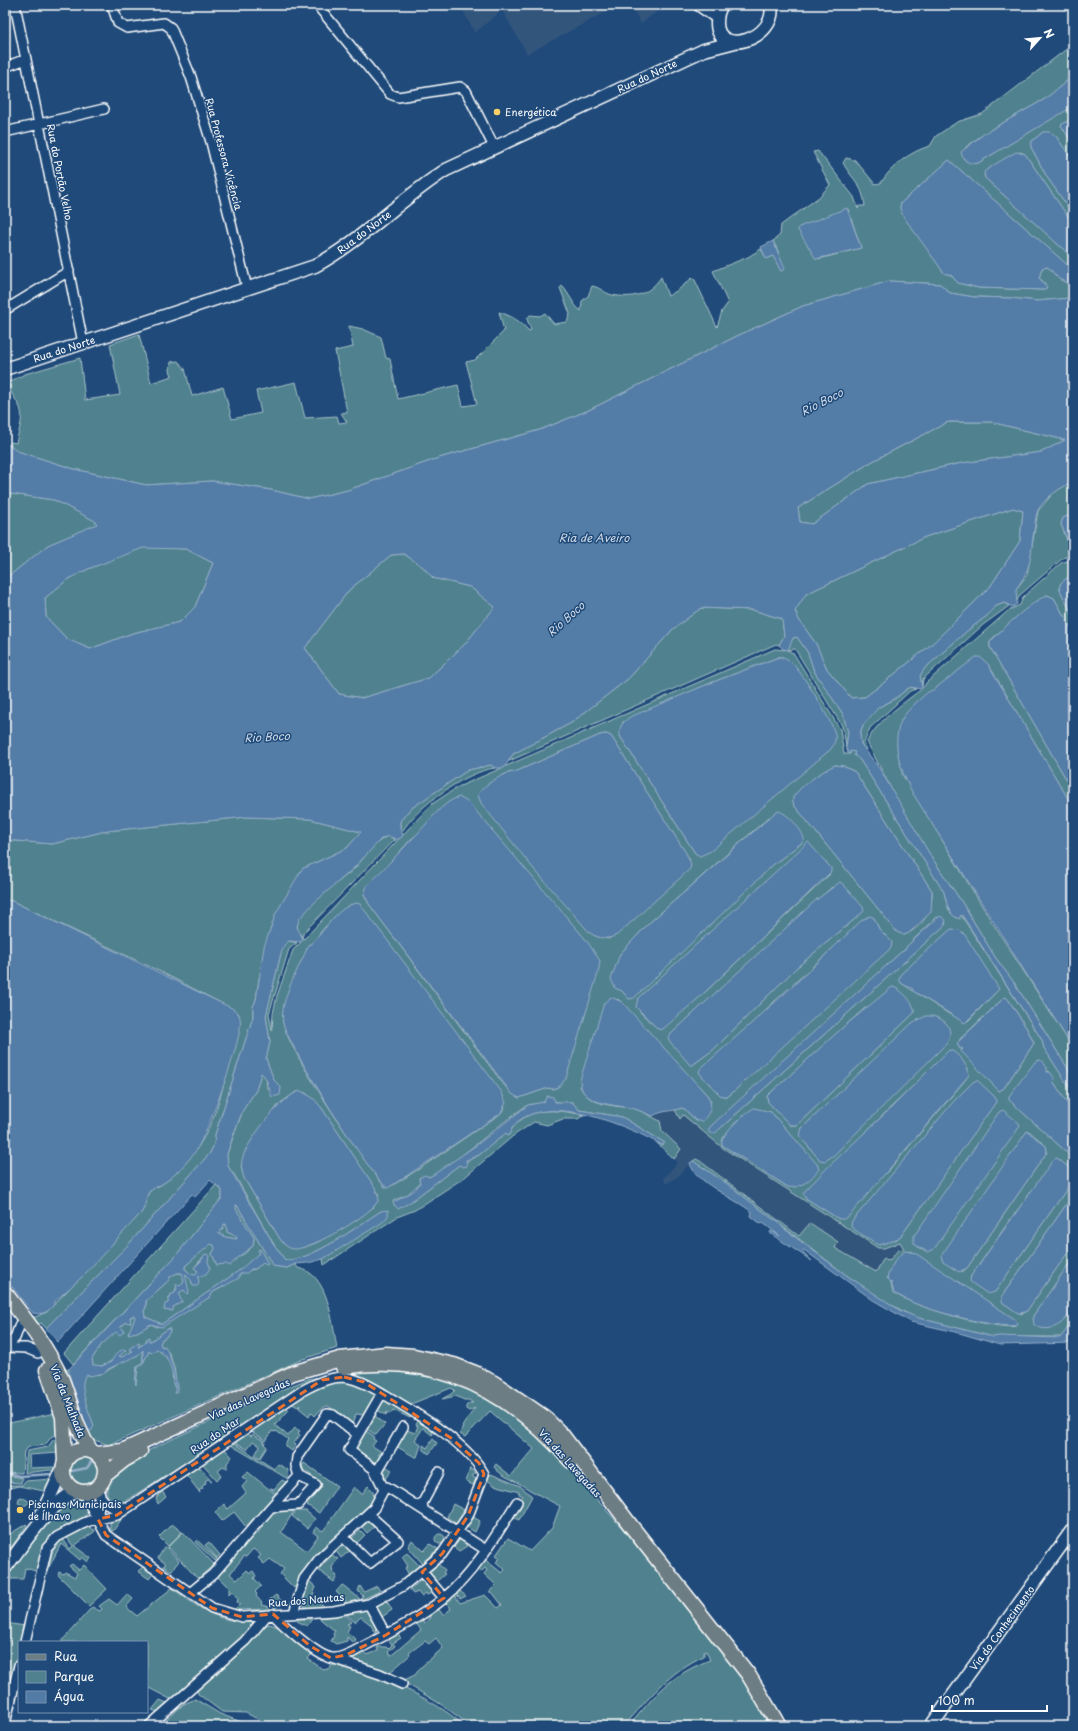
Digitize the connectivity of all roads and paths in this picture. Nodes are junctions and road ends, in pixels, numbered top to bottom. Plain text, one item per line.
1 (15, 5) edge
2 (112, 5) edge
3 (317, 5) edge
4 (697, 5) edge
5 (773, 7) edge
6 (718, 14) edge
7 (735, 42) junction
8 (704, 50) junction
9 (26, 59) junction
10 (5, 67) edge
11 (104, 110) dead end
12 (39, 124) junction
13 (5, 132) edge
14 (494, 147) junction
15 (69, 271) junction
16 (247, 288) junction
17 (5, 310) edge
18 (83, 342) junction
19 (5, 368) edge
20 (5, 1293) edge
21 (5, 1306) edge
22 (20, 1324) junction
23 (5, 1346) edge
24 (38, 1353) junction
25 (334, 1369) junction
26 (481, 1376) junction
27 (382, 1393) junction
28 (402, 1427) dead end
29 (357, 1434) junction
30 (551, 1438) junction
31 (94, 1452) junction
32 (64, 1466) junction
33 (440, 1472) dead end
34 (484, 1474) joint
35 (299, 1476) junction
36 (379, 1477) junction
37 (102, 1486) junction
38 (384, 1489) junction
39 (80, 1491) junction
40 (517, 1502) dead end
41 (128, 1507) junction
42 (271, 1508) junction
43 (423, 1508) junction
44 (368, 1514) junction
45 (98, 1519) junction
46 (1073, 1529) edge
47 (35, 1530) junction
48 (458, 1530) junction
49 (343, 1538) junction
50 (1073, 1539) edge
51 (486, 1550) junction
52 (5, 1568) edge
53 (422, 1572) junction
54 (190, 1593) junction
55 (444, 1598) junction
56 (369, 1604) junction
57 (294, 1613) junction
58 (270, 1614) junction
59 (386, 1635) junction
60 (24, 1641) edge
61 (331, 1658) junction
62 (18, 1669) edge
63 (402, 1684) dead end
64 (5, 1724) edge
65 (149, 1726) edge
66 (772, 1726) edge
67 (779, 1726) edge
68 (931, 1726) edge
69 (936, 1726) edge

1 - 9 street, Rua do Portão Velho
2 - 16 street, Rua Professora Vicência
3 - 14 street
4 - 6 street
5 - 7 main road, Rua do Norte
6 - 7 main road
6 - 8 main road
7 - 8 main road, Rua do Norte
8 - 14 main road, Rua do Norte
9 - 10 street
9 - 12 street, Rua do Portão Velho
11 - 12 street
12 - 13 street
12 - 15 street, Rua do Portão Velho
14 - 16 main road, Rua do Norte
15 - 17 street
15 - 18 street, Rua do Portão Velho
16 - 18 main road, Rua do Norte
18 - 19 main road, Rua do Norte
20 - 31 main road, Via da Malhada
21 - 22 main road, Via da Malhada
22 - 23 street
22 - 24 main road, Via da Malhada
23 - 24 street
24 - 32 main road, Via da Malhada
25 - 26 main road
25 - 30 main road, Via das Lavegadas
25 - 37 main road, Via das Lavegadas
26 - 30 main road
26 - 31 main road, Via das Lavegadas
26 - 67 main road, Via das Lavegadas
27 - 29 street
27 - 34 street, Rua do Mar
27 - 41 street, Rua do Mar
28 - 36 street
29 - 35 street
29 - 36 street
30 - 66 main road, Via das Lavegadas
31 - 32 main road
31 - 37 main road
32 - 39 main road
32 - 47 main road
33 - 43 street
34 - 48 street, Rua dos Nautas
35 - 42 street
35 - 42 street
36 - 38 street
37 - 39 main road
37 - 41 street
37 - 45 street
38 - 43 street
38 - 44 street
39 - 45 street, Rua dos Nautas
39 - 47 main road
40 - 51 street
41 - 45 street, Rua do Mar
42 - 54 street
43 - 48 street
44 - 49 street
44 - 49 street
45 - 54 street, Rua dos Nautas
45 - 60 street, Rua do Mar
46 - 68 main road, Via do Conhecimento
47 - 52 main road
48 - 51 street
48 - 53 street, Rua dos Nautas
49 - 57 street
50 - 69 main road, Via do Conhecimento
51 - 55 street
53 - 55 street
53 - 56 street, Rua dos Nautas
54 - 58 street, Rua dos Nautas
55 - 59 street
56 - 57 street, Rua dos Nautas
56 - 59 street
57 - 58 street, Rua dos Nautas
58 - 61 street
58 - 65 street
59 - 61 street
61 - 63 street
62 - 64 street

